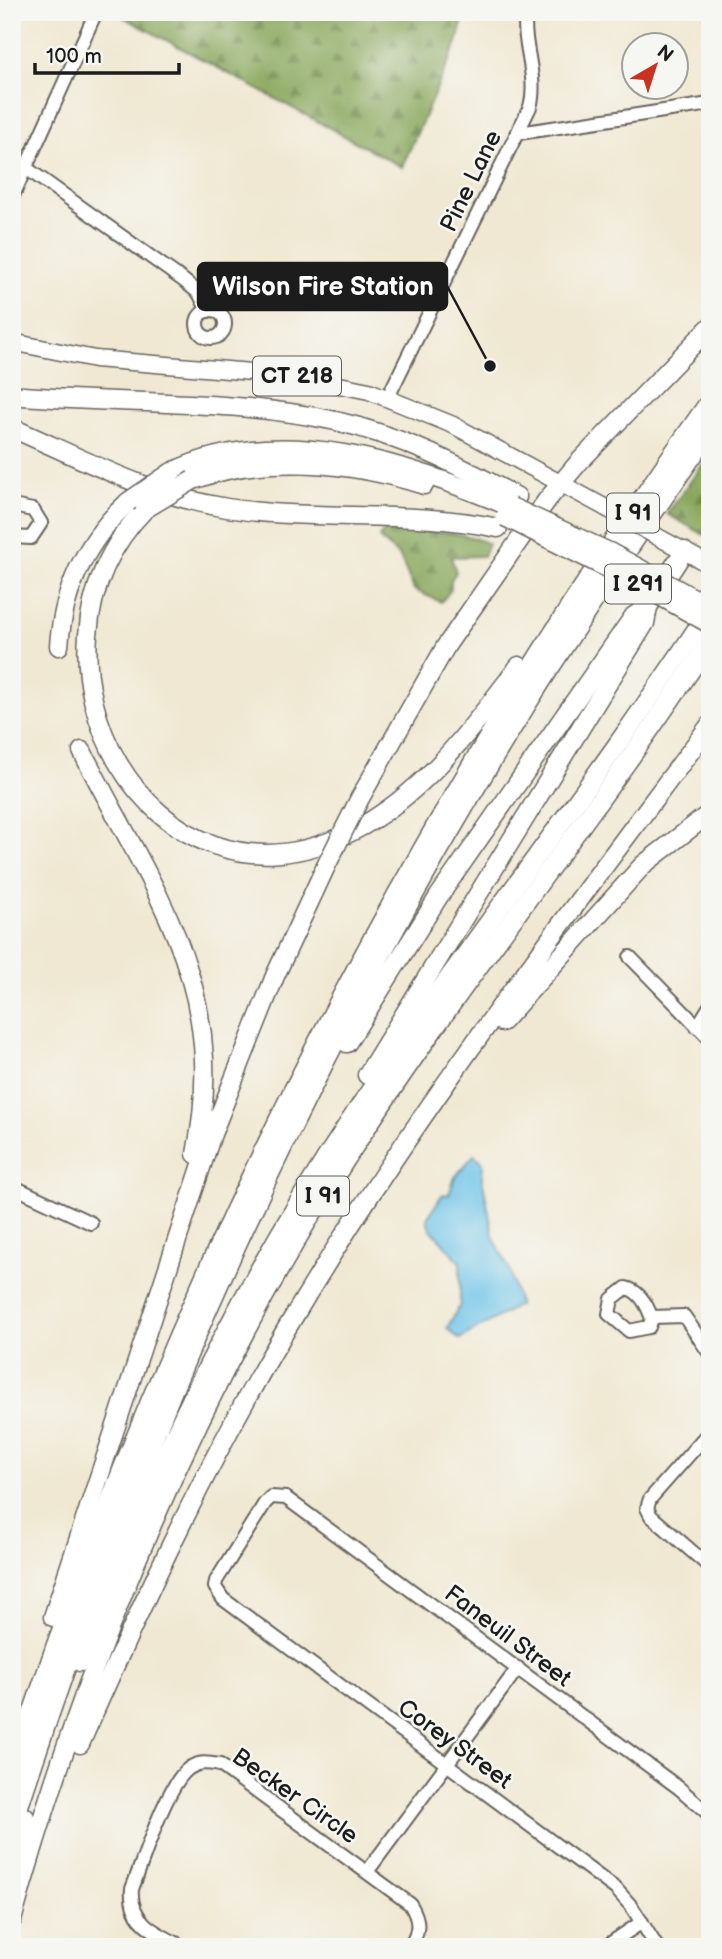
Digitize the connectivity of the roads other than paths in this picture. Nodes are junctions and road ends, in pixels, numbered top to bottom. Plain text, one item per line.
1 (96, 12) edge
2 (526, 12) edge
3 (710, 104) edge
4 (519, 133) junction
5 (12, 158) edge
6 (26, 169) junction
7 (12, 198) edge
8 (208, 311) dead end
9 (710, 327) edge
10 (12, 342) edge
11 (12, 395) edge
12 (388, 397) junction
13 (710, 401) edge
14 (12, 428) edge
15 (710, 431) edge
16 (560, 484) junction
17 (137, 505) junction
18 (12, 506) edge
19 (507, 512) junction
20 (12, 537) edge
21 (684, 551) junction
22 (710, 565) edge
23 (648, 607) junction
24 (710, 608) edge
25 (710, 624) edge
26 (558, 626) junction
27 (710, 641) edge
28 (65, 657) dead end
29 (74, 695) dead end
30 (710, 725) edge
31 (81, 731) junction
32 (710, 813) edge
33 (630, 957) dead end
34 (710, 1006) edge
35 (697, 1027) junction
36 (710, 1039) edge
37 (405, 1145) junction
38 (12, 1186) edge
39 (292, 1213) junction
40 (90, 1223) dead end
41 (180, 1227) junction
42 (222, 1276) junction
43 (652, 1317) dead end
44 (710, 1354) edge
45 (710, 1431) edge
46 (278, 1495) joint
47 (710, 1567) edge
48 (49, 1662) junction
49 (517, 1668) junction
50 (446, 1764) junction
51 (12, 1774) edge
52 (45, 1812) junction
53 (710, 1815) edge
54 (12, 1828) edge
55 (12, 1859) edge
56 (368, 1872) junction
57 (12, 1920) edge
58 (642, 1922) junction
59 (184, 1947) edge
60 (410, 1947) edge
61 (606, 1947) edge
62 (657, 1947) edge

1 - 6 street
2 - 4 street, Pine Lane
3 - 4 street
4 - 12 street, Pine Lane
5 - 6 street
6 - 7 street
6 - 8 street
9 - 16 highway
10 - 12 main road, CT 218
11 - 19 highway
12 - 16 main road, CT 218
13 - 26 highway, I 91
14 - 19 highway
15 - 42 highway
16 - 21 main road, CT 218, bridge
16 - 41 highway, bridge
17 - 19 highway, bridge
17 - 19 highway, bridge
17 - 28 highway
18 - 20 street
19 - 24 highway, I 291, bridge
19 - 25 highway, I 291, bridge
21 - 22 main road, CT 218
21 - 23 highway
23 - 39 highway
23 - 42 highway
24 - 39 highway
26 - 31 highway
26 - 48 highway, I 91
27 - 52 highway, I 91
29 - 31 highway
30 - 37 highway
31 - 41 highway
32 - 37 highway
33 - 35 street
34 - 35 street
35 - 36 street
37 - 52 highway
38 - 40 street
39 - 55 highway
41 - 48 highway
42 - 54 highway
43 - 44 street
45 - 47 street
46 - 49 street, Faneuil Street
46 - 50 street, Corey Street
48 - 51 highway, I 91
49 - 50 street
49 - 53 street, Faneuil Street
50 - 56 street
50 - 58 street, Corey Street
52 - 57 highway, I 91
56 - 59 street, Becker Circle
56 - 60 street, Becker Circle
58 - 61 street
58 - 62 street, Corey Street

